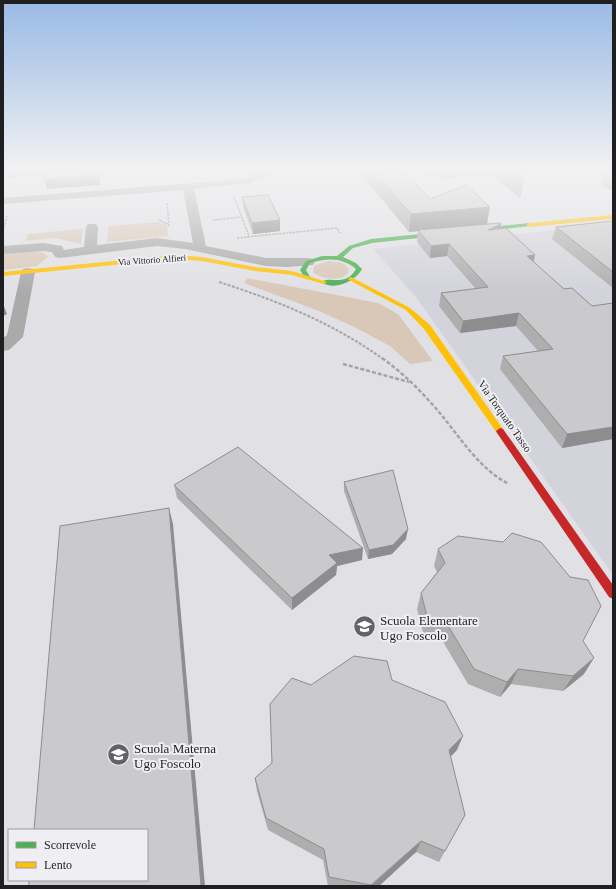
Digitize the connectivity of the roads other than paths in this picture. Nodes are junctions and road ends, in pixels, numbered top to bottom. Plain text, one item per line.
1 (193, 210) edge
2 (613, 217) edge
3 (92, 226) dead end
4 (200, 248) junction
5 (3, 250) edge
6 (96, 250) junction
7 (60, 254) junction
8 (339, 257) junction
9 (308, 262) junction
10 (44, 269) junction
11 (28, 272) junction
12 (3, 274) edge
13 (307, 277) junction
14 (351, 279) junction
15 (3, 346) edge
16 (613, 594) edge

1 - 4 street
2 - 8 street
3 - 6 street
4 - 6 street, Via Vittorio Alfieri
4 - 9 street, Via Vittorio Alfieri
5 - 7 street, Via Vittorio Alfieri
6 - 7 street, Via Vittorio Alfieri
7 - 10 street, Via Vittorio Alfieri
8 - 9 street
8 - 14 street
9 - 13 street
10 - 11 street, Via Vittorio Alfieri
10 - 13 street, Via Vittorio Alfieri
11 - 12 street, Via Vittorio Alfieri
11 - 15 street
13 - 14 street, Via Vittorio Alfieri
14 - 16 street, Via Torquato Tasso

